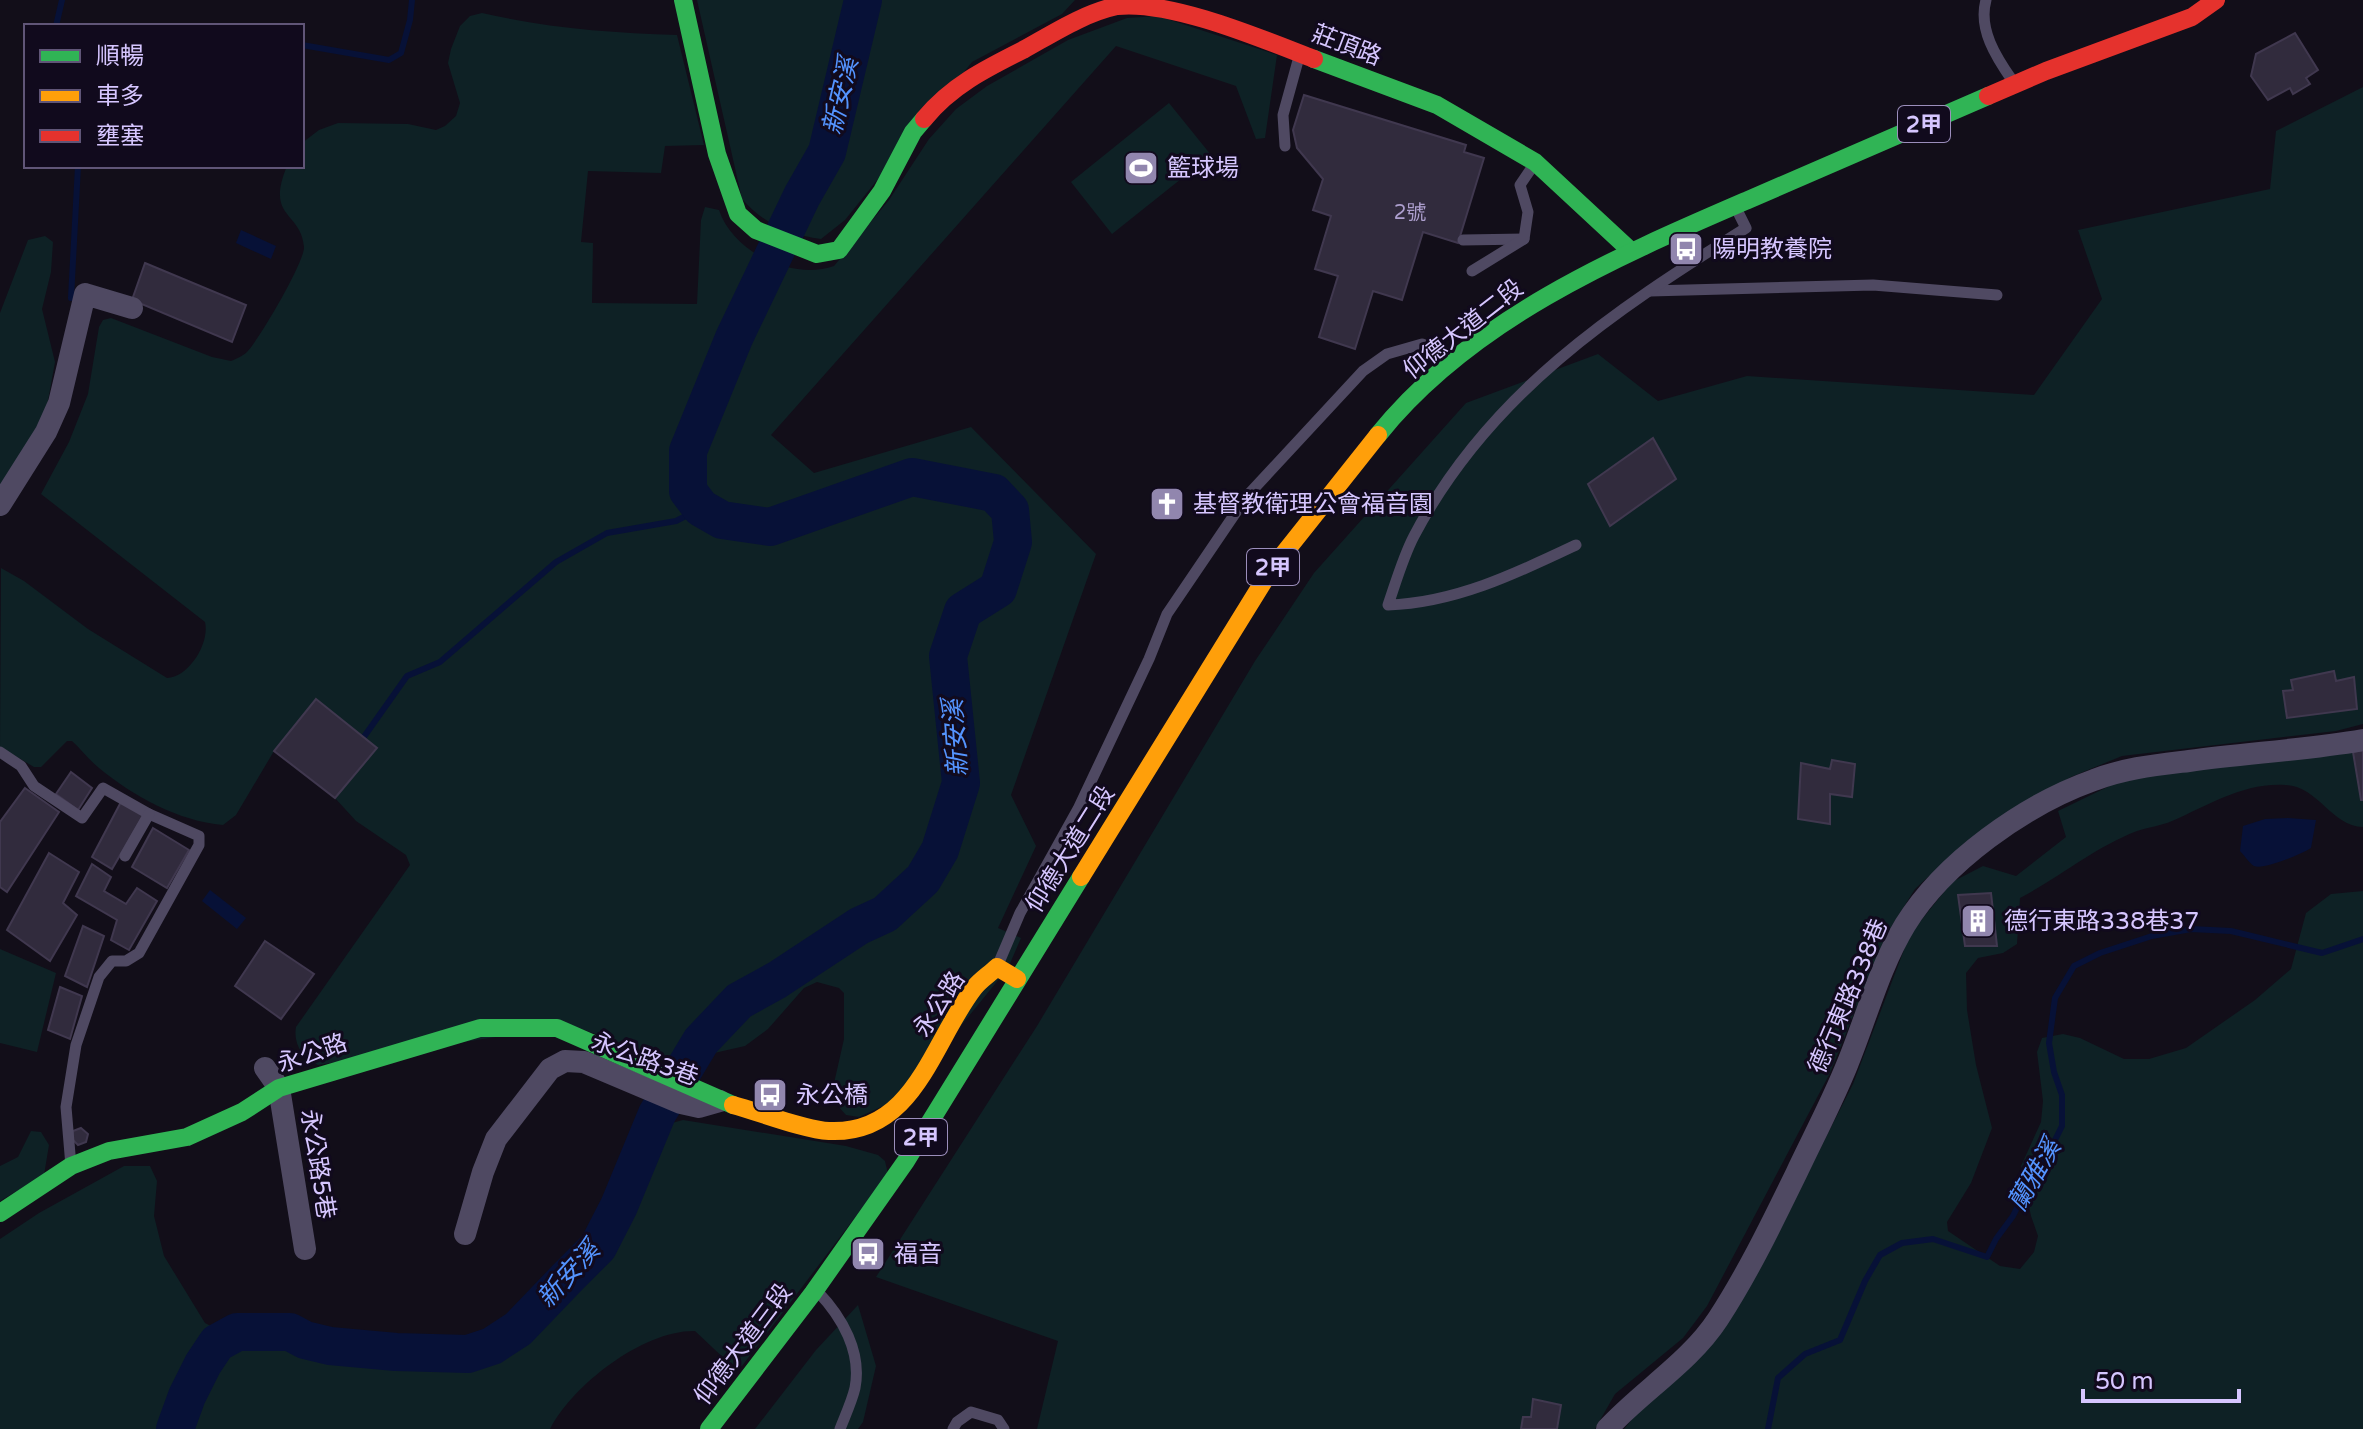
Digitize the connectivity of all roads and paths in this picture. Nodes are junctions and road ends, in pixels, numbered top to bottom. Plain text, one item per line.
1 (683, 0) edge
2 (1986, 0) edge
3 (2216, 0) edge
4 (1300, 52) junction
5 (2015, 85) junction
6 (1285, 146) dead end
7 (1535, 162) junction
8 (1736, 206) junction
9 (1524, 239) junction
10 (1463, 240) dead end
11 (1631, 251) junction
12 (1472, 271) dead end
13 (1647, 291) junction
14 (1997, 295) dead end
15 (132, 308) dead end
16 (1458, 357) junction
17 (0, 505) edge
18 (1576, 545) dead end
19 (2363, 740) edge
20 (0, 752) edge
21 (149, 814) junction
22 (125, 856) dead end
23 (997, 967) junction
24 (1017, 979) junction
25 (265, 1068) dead end
26 (279, 1088) junction
27 (688, 1094) junction
28 (720, 1101) joint
29 (71, 1166) junction
30 (0, 1213) edge
31 (465, 1234) dead end
32 (305, 1249) dead end
33 (815, 1289) junction
34 (709, 1429) edge
35 (840, 1429) edge
36 (953, 1429) edge
37 (1004, 1429) edge
38 (1607, 1429) edge

1 - 4 street, 莊頂路
2 - 5 lane
3 - 5 street, 仰德大道二段 / 2甲
4 - 6 lane
4 - 7 street, 莊頂路
5 - 8 street, 仰德大道二段 / 2甲
7 - 9 lane
7 - 11 street, 莊頂路
8 - 11 street, 仰德大道二段 / 2甲
8 - 13 lane
9 - 10 lane
9 - 12 lane
11 - 16 street, 仰德大道二段 / 2甲
13 - 14 lane
13 - 18 lane
15 - 17 street
16 - 23 lane
16 - 24 street, 仰德大道二段 / 2甲
19 - 38 street, 德行東路338巷
20 - 21 lane
21 - 22 lane
21 - 29 lane
23 - 24 street, 永公路
23 - 28 street, 永公路
24 - 33 street, 仰德大道二段 / 2甲
25 - 26 street
26 - 27 street, 永公路
26 - 29 street, 永公路
26 - 32 street, 永公路5巷
27 - 28 street, 永公路3巷
27 - 31 street, 永公路3巷
29 - 30 street, 永公路
33 - 34 street, 仰德大道三段 / 2甲
33 - 35 lane
36 - 37 lane

